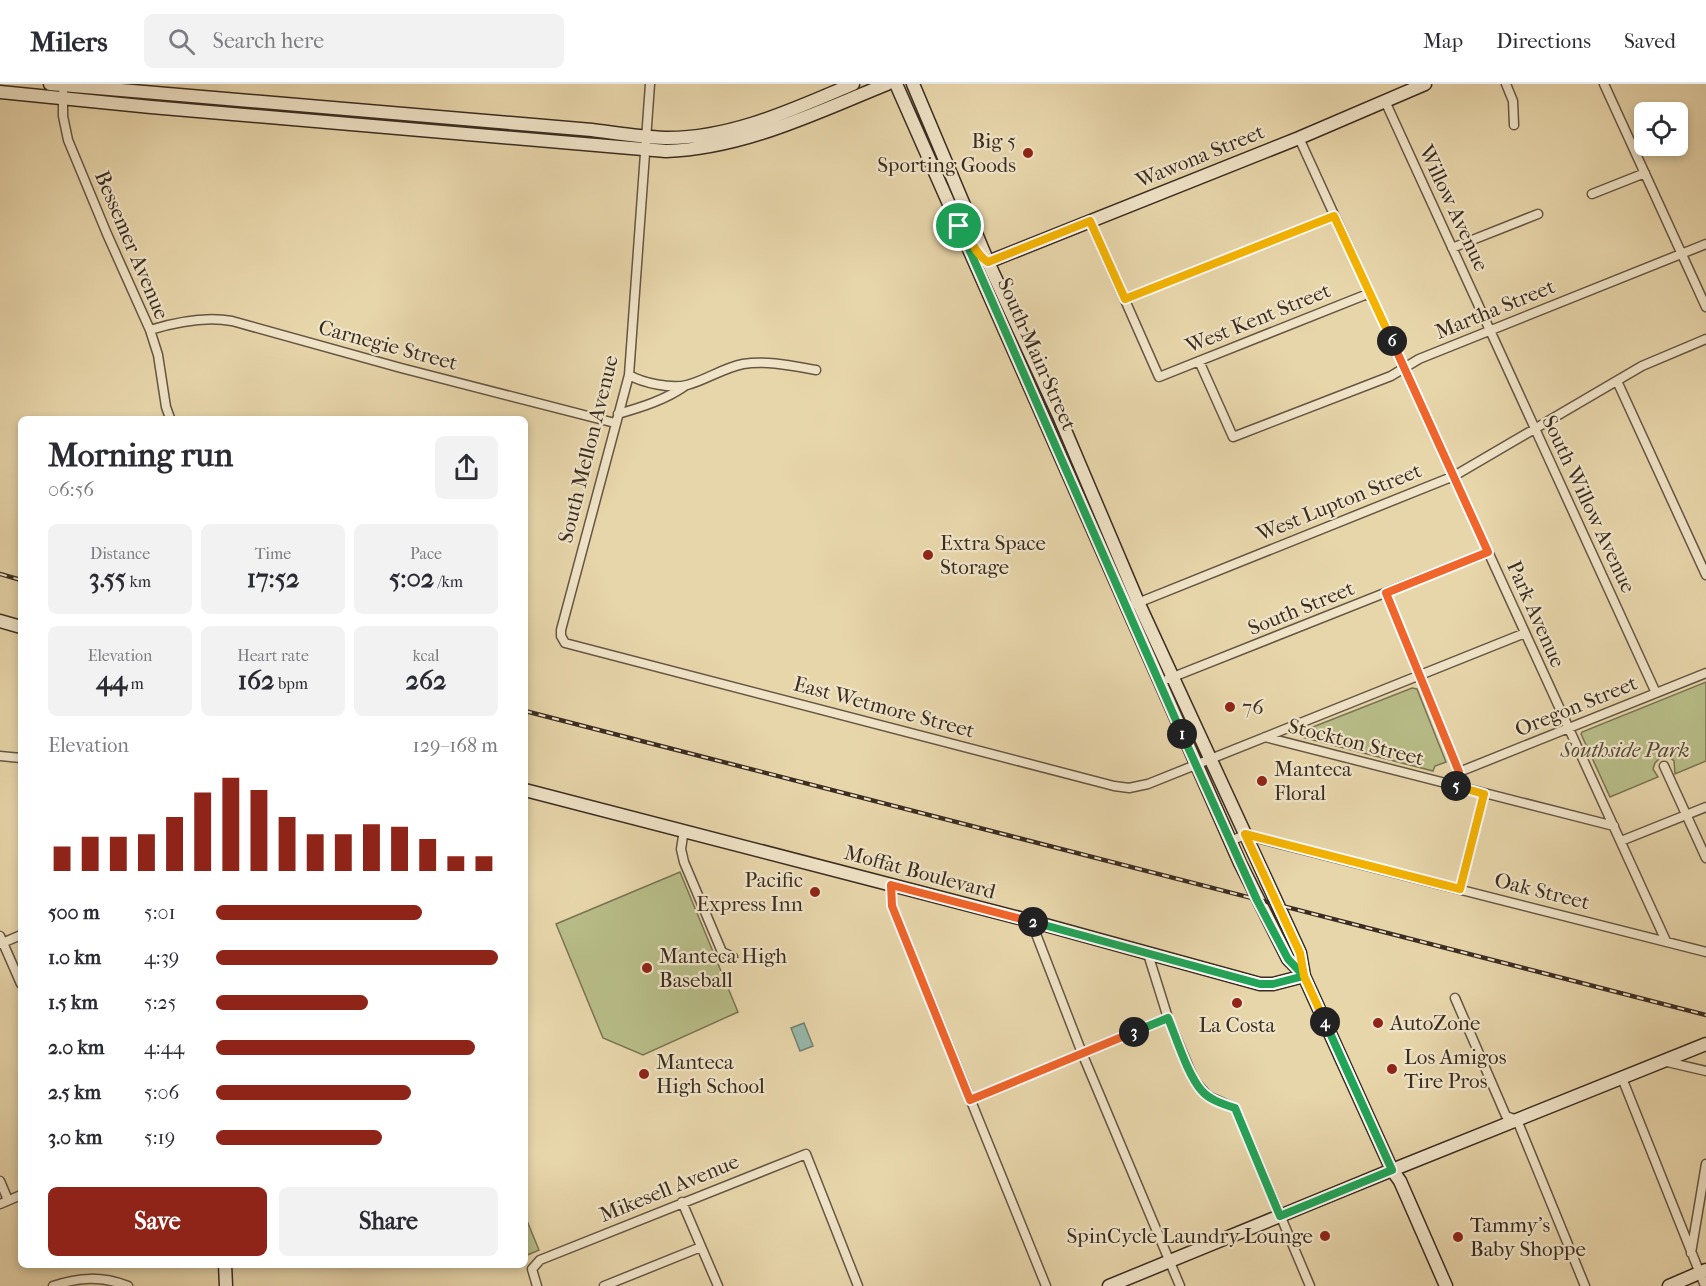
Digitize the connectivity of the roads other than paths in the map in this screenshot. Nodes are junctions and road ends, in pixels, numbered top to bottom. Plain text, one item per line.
1 (50, 84) edge
2 (650, 84) edge
3 (853, 84) edge
4 (887, 84) edge
5 (896, 84) edge
6 (913, 84) edge
7 (1425, 84) edge
8 (1506, 84) edge
9 (1604, 84) edge
10 (64, 85) edge
11 (0, 92) edge
12 (63, 99) junction
13 (1385, 101) junction
14 (458, 119) junction
15 (523, 124) junction
16 (1514, 125) dead end
17 (456, 133) junction
18 (646, 136) junction
19 (1299, 138) junction
20 (521, 139) junction
21 (645, 150) junction
22 (1645, 173) junction
23 (1593, 195) dead end
24 (1538, 214) dead end
25 (1334, 216) junction
26 (1090, 221) junction
27 (959, 226) junction
28 (1706, 244) edge
29 (1452, 248) junction
30 (1682, 254) junction
31 (988, 262) junction
32 (1370, 293) junction
33 (1125, 299) junction
34 (1706, 307) edge
35 (150, 330) junction
36 (1490, 330) junction
37 (1706, 339) edge
38 (1199, 361) junction
39 (1404, 368) junction
40 (816, 370) dead end
41 (629, 375) junction
42 (1617, 381) junction
43 (685, 386) junction
44 (169, 416) edge
45 (1059, 416) junction
46 (617, 418) junction
47 (1046, 422) junction
48 (1535, 430) junction
49 (1454, 476) junction
50 (1488, 552) junction
51 (1706, 575) edge
52 (1386, 593) junction
53 (1138, 602) junction
54 (1126, 607) junction
55 (0, 621) edge
56 (562, 624) joint
57 (18, 626) edge
58 (1525, 633) junction
59 (1706, 673) edge
60 (1420, 675) junction
61 (1173, 678) junction
62 (1159, 683) junction
63 (1656, 693) junction
64 (1569, 728) junction
65 (1264, 737) junction
66 (0, 756) edge
67 (18, 758) edge
68 (1211, 758) junction
69 (1196, 764) junction
70 (1664, 766) dead end
71 (1459, 772) junction
72 (1452, 785) junction
73 (528, 791) edge
74 (1484, 794) junction
75 (1706, 807) edge
76 (1686, 815) junction
77 (1614, 826) junction
78 (684, 830) junction
79 (1245, 834) junction
80 (1230, 841) junction
81 (1621, 841) junction
82 (1706, 858) edge
83 (891, 885) junction
84 (1460, 889) junction
85 (1030, 921) junction
86 (18, 935) edge
87 (1, 941) edge
88 (1666, 941) junction
89 (1706, 952) edge
90 (1148, 954) junction
91 (733, 957) dead end
92 (1304, 976) junction
93 (18, 978) edge
94 (1455, 998) dead end
95 (1168, 1018) junction
96 (1706, 1044) edge
97 (1082, 1053) junction
98 (1662, 1061) junction
99 (1706, 1071) edge
100 (1622, 1078) junction
101 (970, 1100) junction
102 (1517, 1120) junction
103 (1706, 1164) edge
104 (1392, 1170) junction
105 (0, 1181) edge
106 (18, 1196) edge
107 (4, 1202) edge
108 (682, 1202) junction
109 (1280, 1216) junction
110 (701, 1247) junction
111 (1691, 1253) junction
112 (1170, 1261) junction
113 (225, 1268) edge
114 (1703, 1271) edge
115 (53, 1286) edge
116 (128, 1286) edge
117 (226, 1286) edge
118 (537, 1286) edge
119 (604, 1286) edge
120 (718, 1286) edge
121 (858, 1286) edge
122 (1046, 1286) edge
123 (1109, 1286) edge
124 (1180, 1286) edge
125 (1310, 1286) edge
126 (1446, 1286) edge
127 (1585, 1286) edge
128 (1669, 1286) edge
129 (1705, 1286) edge

1 - 10 main road
2 - 18 street, South Mellon Avenue
3 - 18 main road
4 - 21 main road
5 - 27 main road, South Main Street
6 - 31 main road, South Main Street
7 - 13 main road, Wawona Street
8 - 16 street
9 - 22 street
10 - 12 street, Bessemer Avenue
10 - 14 main road
11 - 12 main road
12 - 17 main road
12 - 35 street, Bessemer Avenue
13 - 19 main road, Wawona Street
13 - 29 street, Willow Avenue
14 - 15 main road
14 - 17 main road
15 - 18 main road
15 - 20 main road
17 - 20 main road
18 - 21 street, South Mellon Avenue
19 - 25 street, Park Avenue
19 - 26 main road, Wawona Street
20 - 21 main road
21 - 41 street, South Mellon Avenue
22 - 23 street
22 - 30 street
24 - 29 street
25 - 32 street, Park Avenue
25 - 33 street
26 - 31 main road, Wawona Street
26 - 33 street
27 - 31 main road
27 - 47 main road, South Main Street
28 - 30 street, Martha Street
29 - 36 street, Willow Avenue
30 - 34 street
30 - 36 street, Martha Street
31 - 45 main road, South Main Street
32 - 38 street, West Kent Street
32 - 39 street, Park Avenue
33 - 38 street, West Kent Street
35 - 44 street, Bessemer Avenue
35 - 46 street, Carnegie Street
36 - 39 street, Martha Street
36 - 48 street, South Willow Avenue
37 - 42 street, West Lupton Street
38 - 39 street, Martha Street
39 - 49 street, Park Avenue
40 - 43 street
41 - 43 street
41 - 46 street, South Mellon Avenue
42 - 48 street, West Lupton Street
42 - 51 street
43 - 46 street
45 - 47 main road
45 - 53 main road, South Main Street
46 - 56 street, South Mellon Avenue
47 - 54 main road, South Main Street
48 - 49 street, West Lupton Street
48 - 63 street, South Willow Avenue
49 - 50 street, Park Avenue
49 - 53 street, West Lupton Street
50 - 52 street, South Street
50 - 58 street, Park Avenue
52 - 60 street
52 - 61 street, South Street
53 - 54 street
53 - 61 main road, South Main Street
54 - 62 main road, South Main Street
55 - 57 main road
56 - 69 street, East Wetmore Street
58 - 60 street, East Wetmore Street
58 - 64 street, Park Avenue
59 - 63 street, Oregon Street
60 - 65 street, East Wetmore Street
60 - 71 street
61 - 62 street, South Street
61 - 68 main road, South Main Street
62 - 69 main road, South Main Street
63 - 64 street, Oregon Street
64 - 71 street, Oregon Street
64 - 77 street, Park Avenue
65 - 68 street, East Wetmore Street
65 - 72 street, Stockton Street
66 - 67 street
68 - 69 street, East Wetmore Street
68 - 79 main road, South Main Street
69 - 80 main road, South Main Street
70 - 76 street
71 - 72 street
72 - 74 street, Stockton Street
73 - 78 main road, Moffat Boulevard
74 - 77 street, Stockton Street
74 - 84 street
75 - 76 street
76 - 81 street
76 - 82 street
77 - 81 street, Park Avenue
78 - 83 main road, Moffat Boulevard
78 - 91 street
79 - 80 street
79 - 84 street, Oak Street
79 - 92 main road, South Main Street
80 - 92 main road, South Main Street
81 - 88 street, Park Avenue
83 - 85 main road, Moffat Boulevard
83 - 101 street
84 - 88 street, Oak Street
85 - 90 main road, Moffat Boulevard
85 - 97 street
86 - 87 street
87 - 93 street
88 - 89 street, Oak Street
90 - 92 main road, Moffat Boulevard
90 - 95 street
92 - 104 main road, South Main Street
94 - 102 street
95 - 97 street
95 - 109 street
96 - 98 main road
97 - 101 street
97 - 112 street
98 - 99 street
98 - 100 main road
100 - 102 main road
100 - 111 street
101 - 122 street
102 - 104 main road
102 - 127 street
103 - 111 street
104 - 109 main road
104 - 126 main road, South Main Street
105 - 107 street
106 - 107 street
108 - 110 street
108 - 118 street, Mikesell Avenue
108 - 121 street, Mikesell Avenue
109 - 112 main road
109 - 125 street
110 - 119 street
110 - 120 street
111 - 114 street
112 - 123 main road
112 - 124 street
113 - 117 main road
114 - 128 main road
114 - 129 street
115 - 116 street

